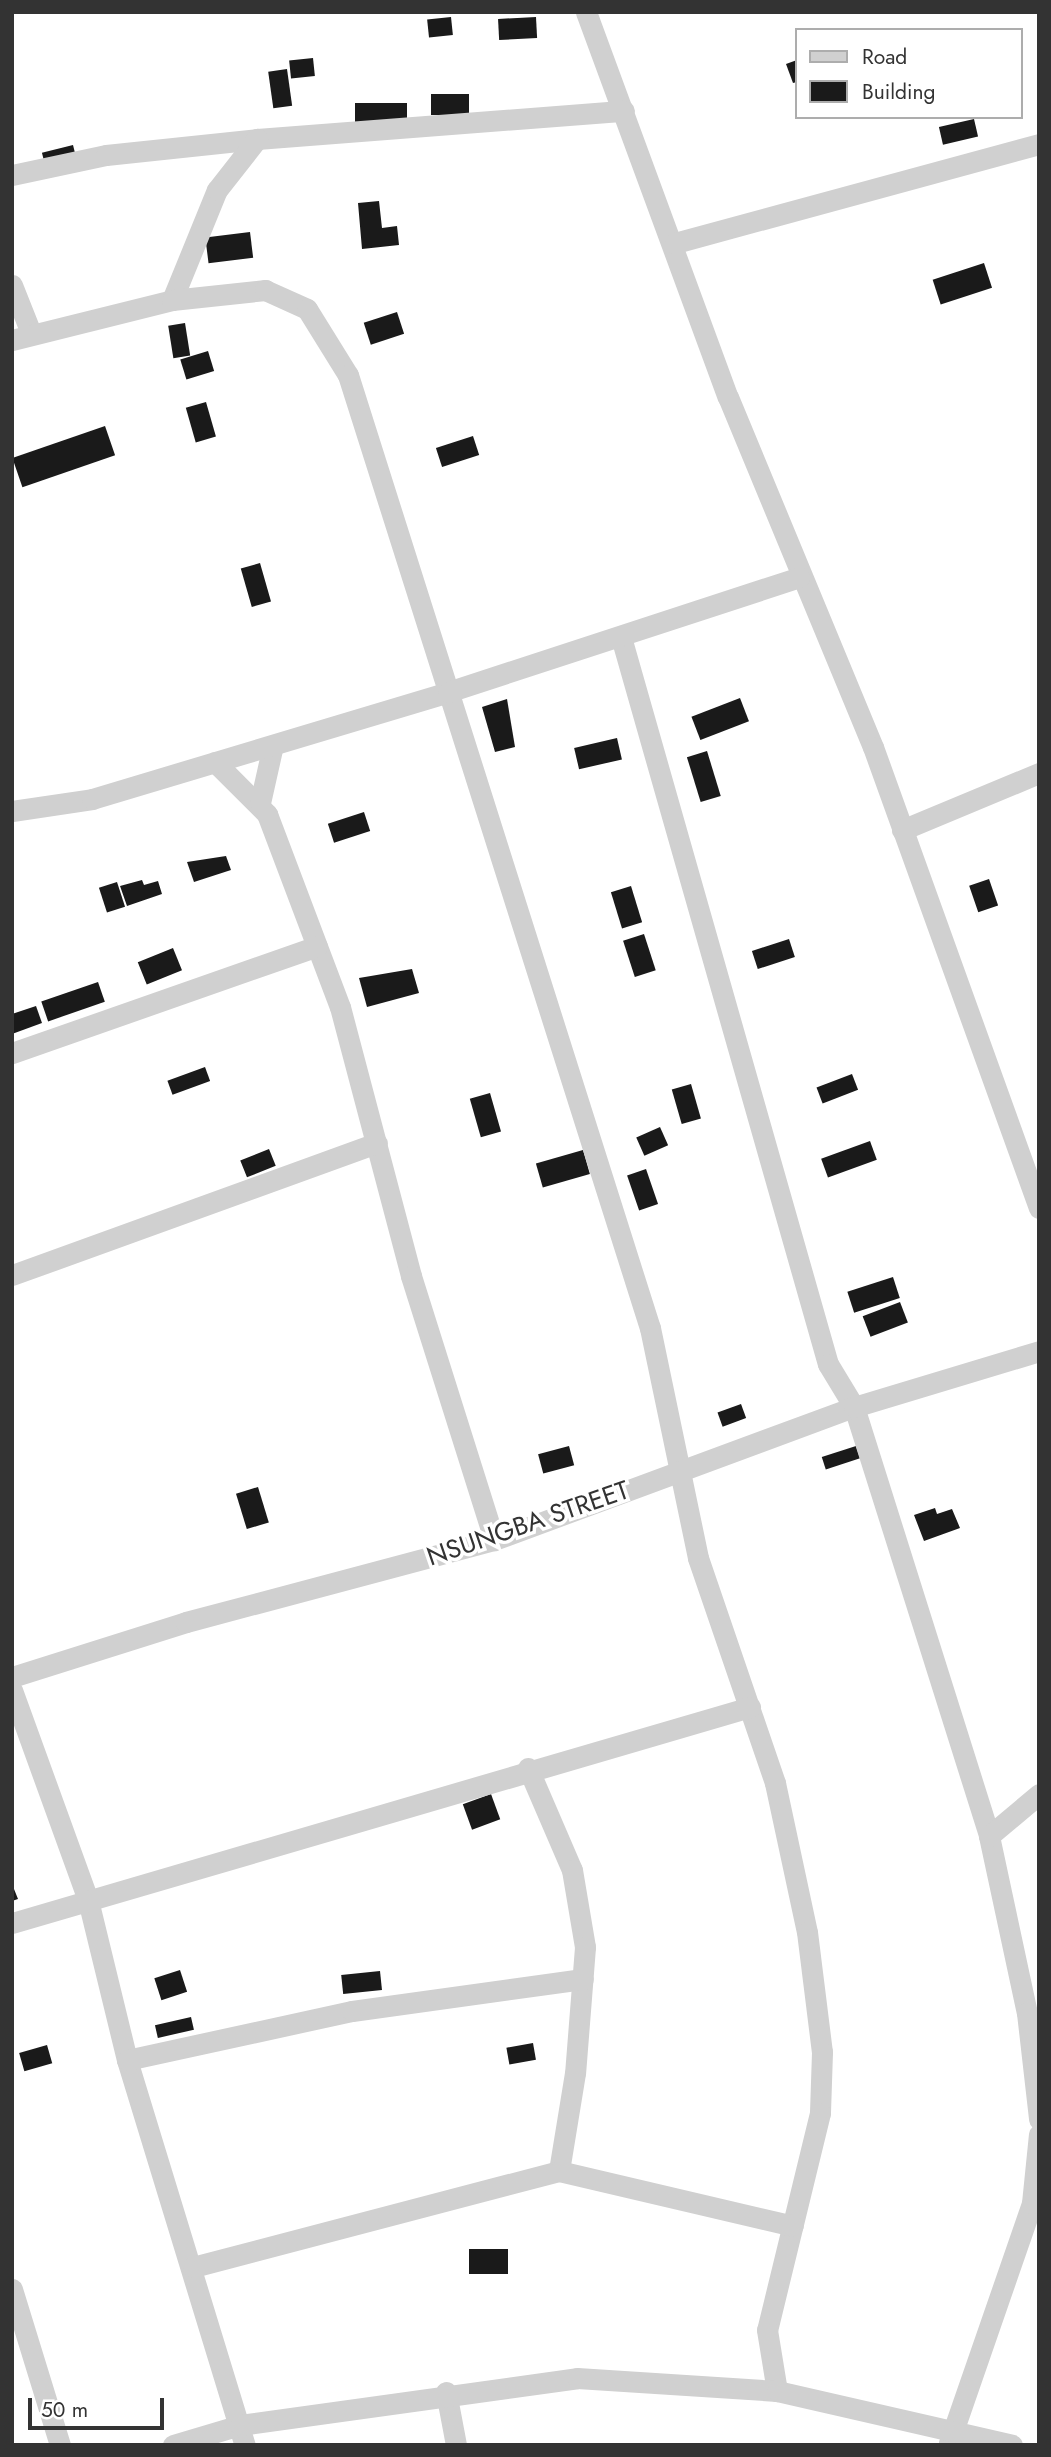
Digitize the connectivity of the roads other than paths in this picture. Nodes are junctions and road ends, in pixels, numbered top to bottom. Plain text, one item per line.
1 (586, 12) edge
2 (624, 111) junction
3 (257, 139) junction
4 (1039, 144) edge
5 (12, 175) edge
6 (675, 243) junction
7 (12, 285) edge
8 (172, 300) junction
9 (21, 337) edge
10 (799, 577) junction
11 (621, 637) junction
12 (448, 692) junction
13 (273, 745) junction
14 (215, 762) junction
15 (1039, 774) edge
16 (260, 803) junction
17 (12, 811) edge
18 (902, 830) junction
19 (317, 946) junction
20 (12, 1053) edge
21 (377, 1143) junction
22 (1039, 1208) edge
23 (12, 1275) edge
24 (1039, 1352) edge
25 (854, 1407) junction
26 (681, 1470) junction
27 (494, 1540) junction
28 (12, 1677) edge
29 (12, 1690) edge
30 (750, 1707) junction
31 (528, 1768) junction
32 (1039, 1794) edge
33 (989, 1836) junction
34 (88, 1900) junction
35 (12, 1923) edge
36 (583, 1979) junction
37 (127, 2060) junction
38 (1039, 2119) edge
39 (1039, 2134) edge
40 (559, 2171) junction
41 (793, 2227) junction
42 (193, 2267) junction
43 (12, 2290) edge
44 (777, 2391) junction
45 (446, 2392) junction
46 (242, 2435) edge
47 (951, 2438) edge
48 (60, 2445) edge
49 (173, 2445) edge
50 (456, 2445) edge
51 (1012, 2445) edge

1 - 2 street
2 - 3 street
2 - 6 street
3 - 5 street
3 - 8 street
4 - 6 street
6 - 10 street
7 - 9 street
8 - 9 street
8 - 12 street
10 - 11 street
10 - 18 street
11 - 12 street
11 - 25 street
12 - 13 street
12 - 26 street
13 - 14 street
13 - 16 street
14 - 16 street
14 - 17 street
15 - 18 street
16 - 19 street
18 - 22 street
19 - 20 street
19 - 21 street
21 - 23 street
21 - 27 street
24 - 25 street, NSUNGBA STREET
25 - 26 street, NSUNGBA STREET
25 - 33 street
26 - 27 street, NSUNGBA STREET
26 - 30 street
27 - 28 street, NSUNGBA STREET
29 - 34 street
30 - 31 street
30 - 41 street
31 - 34 street
31 - 36 street
32 - 33 street
33 - 38 street
34 - 35 street
34 - 37 street
36 - 37 street
36 - 40 street
37 - 42 street
39 - 47 street
40 - 41 street
40 - 42 street
41 - 44 street
42 - 46 street
43 - 48 street
44 - 45 street
44 - 47 street
45 - 46 street
45 - 50 street
46 - 49 street
47 - 51 street

